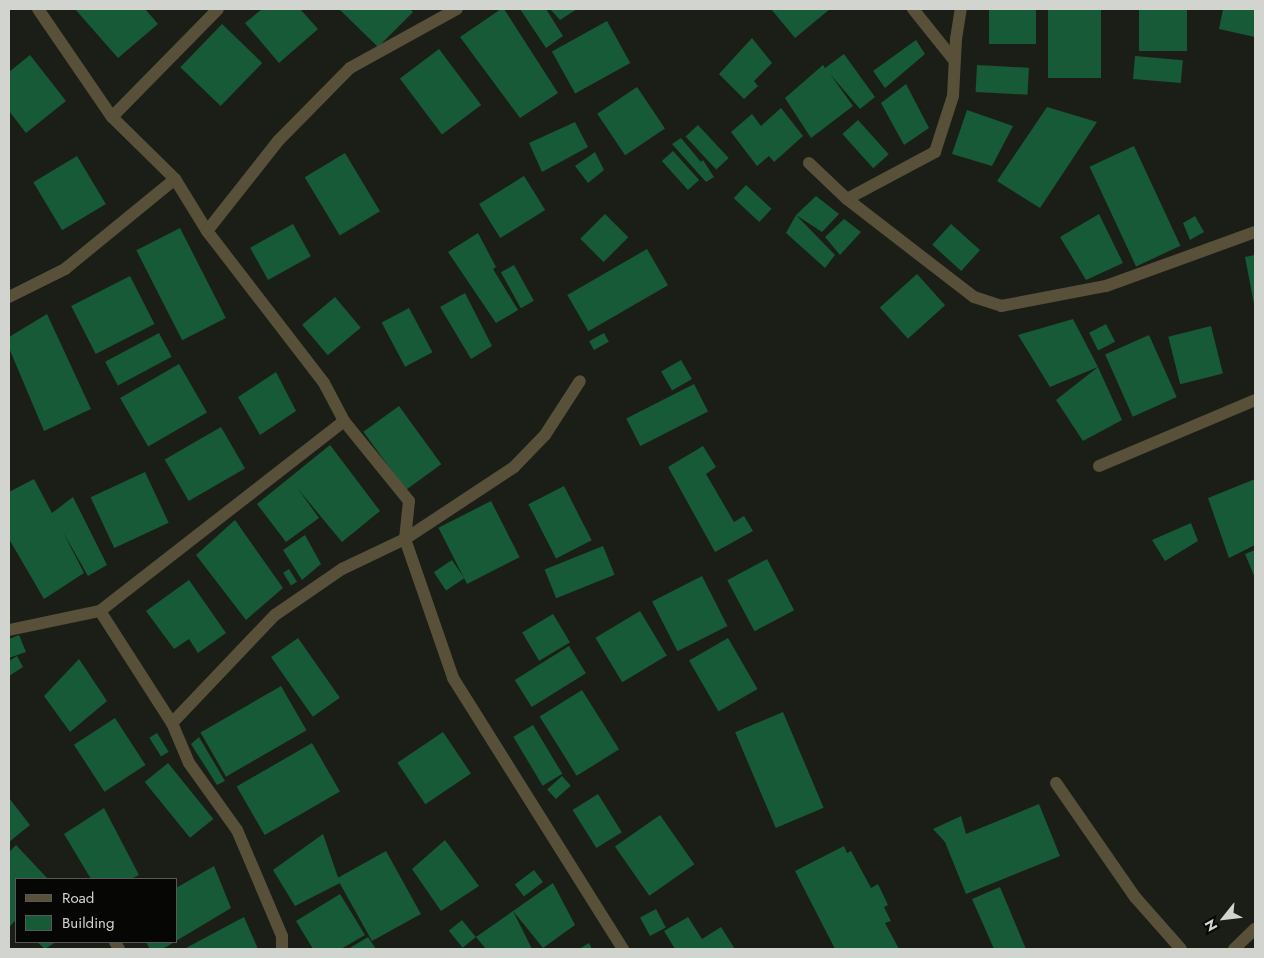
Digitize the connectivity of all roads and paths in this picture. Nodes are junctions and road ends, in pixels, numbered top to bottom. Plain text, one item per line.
1 (38, 9) edge
2 (218, 9) edge
3 (458, 9) edge
4 (912, 9) edge
5 (961, 9) edge
6 (954, 60) junction
7 (112, 117) junction
8 (809, 163) dead end
9 (175, 179) junction
10 (847, 199) junction
11 (207, 231) junction
12 (1255, 232) edge
13 (9, 297) edge
14 (580, 381) dead end
15 (1255, 400) edge
16 (344, 421) junction
17 (1099, 466) dead end
18 (405, 539) junction
19 (100, 611) junction
20 (9, 630) edge
21 (172, 723) junction
22 (1056, 783) dead end
23 (1255, 929) edge
24 (282, 949) edge
25 (623, 949) edge
26 (1181, 949) edge
27 (1234, 949) edge

1 - 7 street
2 - 7 street
3 - 11 street
4 - 6 street
5 - 6 street
6 - 10 street
7 - 9 street
8 - 10 street
9 - 11 street
9 - 13 street
10 - 12 street
11 - 16 street
14 - 18 street
15 - 17 street
16 - 18 street
16 - 19 street
18 - 21 street
18 - 25 street
19 - 20 street
19 - 21 street
21 - 24 street
22 - 26 street
23 - 27 street

